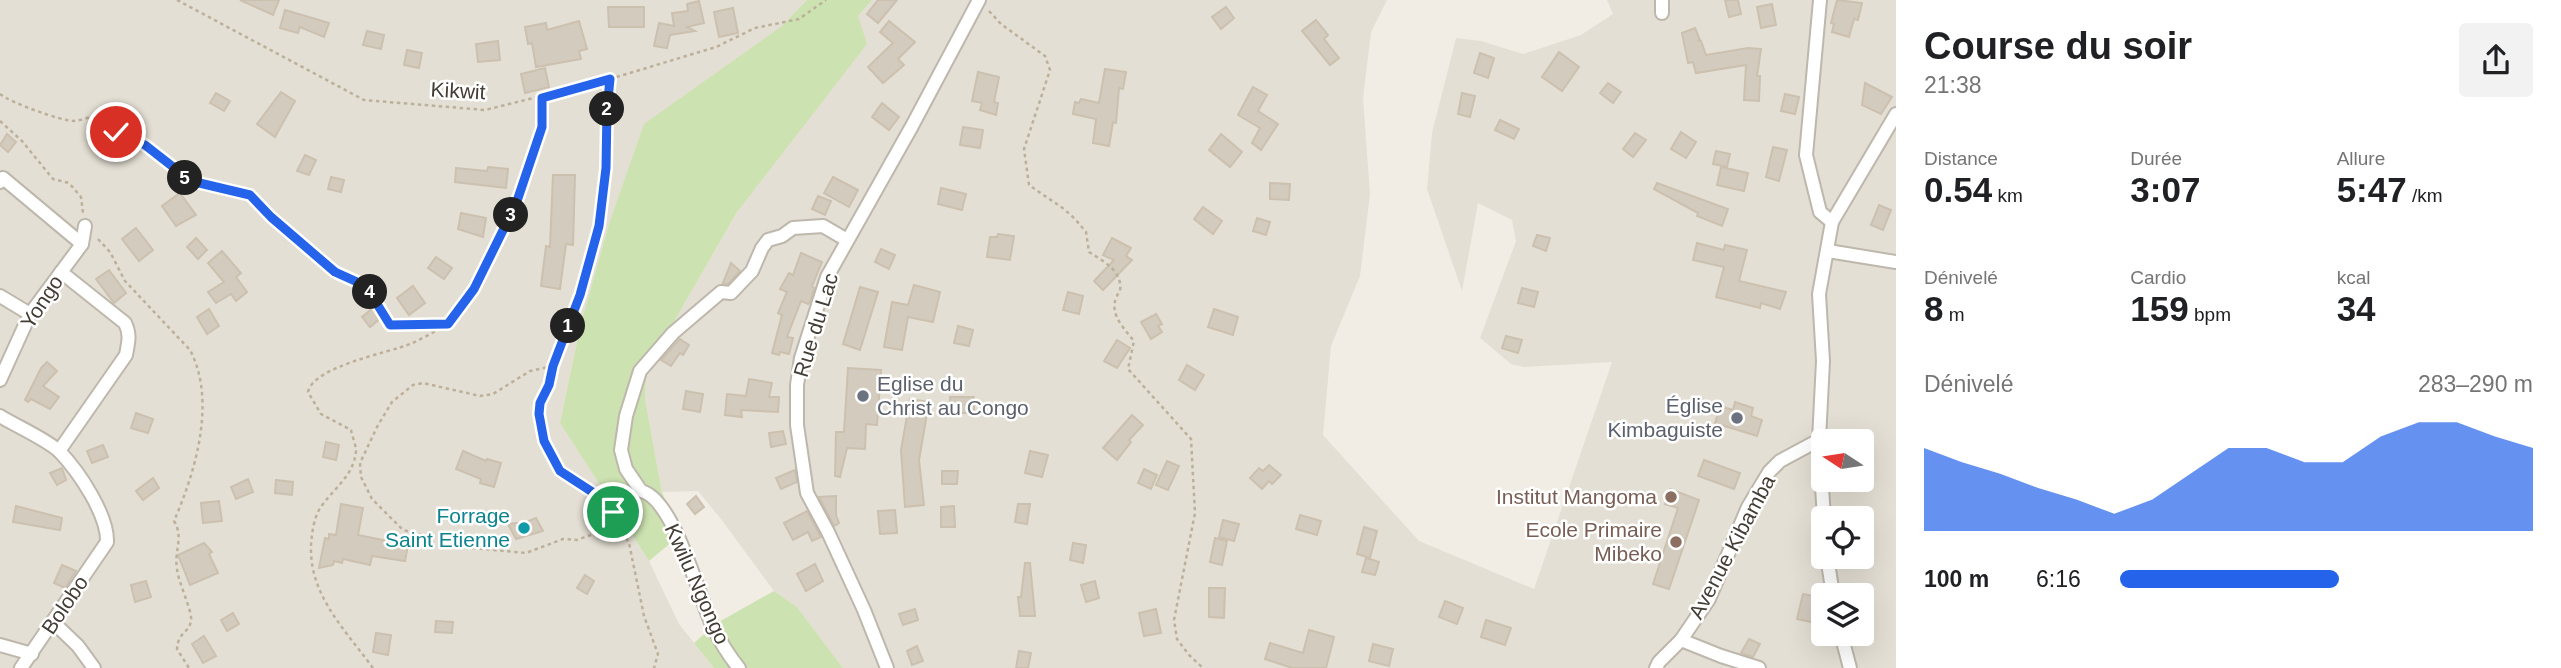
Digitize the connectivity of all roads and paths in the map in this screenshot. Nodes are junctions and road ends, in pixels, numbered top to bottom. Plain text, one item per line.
1 (177, 0) edge
2 (826, 0) edge
3 (979, 0) edge
4 (1820, 0) edge
5 (610, 79) junction
6 (0, 94) edge
7 (542, 98) junction
8 (1896, 114) edge
9 (0, 121) edge
10 (1891, 133) edge
11 (1, 179) edge
12 (1832, 222) junction
13 (85, 226) junction
14 (847, 240) junction
15 (82, 244) junction
16 (1828, 251) junction
17 (1896, 262) edge
18 (61, 272) junction
19 (0, 296) edge
20 (30, 314) junction
21 (448, 324) junction
22 (553, 366) junction
23 (0, 380) edge
24 (0, 416) edge
25 (1820, 429) edge
26 (1811, 444) edge
27 (59, 451) junction
28 (620, 527) junction
29 (53, 622) junction
30 (1681, 640) junction
31 (0, 645) edge
32 (1844, 646) edge
33 (32, 654) junction
34 (21, 668) edge
35 (94, 668) edge
36 (190, 668) edge
37 (373, 668) edge
38 (654, 668) edge
39 (739, 668) edge
40 (887, 668) edge
41 (1203, 668) edge
42 (1656, 668) edge
43 (1759, 668) edge
44 (1850, 668) edge

1 - 7 path, Kikwit
2 - 5 path, Kikwit
3 - 14 street, Rue du Lac
3 - 41 path
4 - 12 street
5 - 7 path, Kikwit
5 - 22 path
6 - 21 path
7 - 21 path
8 - 10 street
9 - 13 path
10 - 12 street
11 - 15 street
12 - 16 street
13 - 15 street, Yongo
13 - 36 path
14 - 39 street, Kwilu Ngongo
14 - 40 street, Rue du Lac
15 - 18 street, Yongo
16 - 17 street
16 - 25 street
18 - 20 street, Yongo
18 - 27 street
19 - 20 street
20 - 23 street, Yongo
21 - 37 path
22 - 28 path
22 - 28 path
24 - 27 street
26 - 30 street, Avenue Kibamba
27 - 29 street, Bolobo
28 - 38 path
29 - 33 street, Bolobo
29 - 35 street
30 - 42 street, Avenue Kibamba
30 - 43 street
31 - 33 street
32 - 44 street
33 - 34 street, Bolobo

